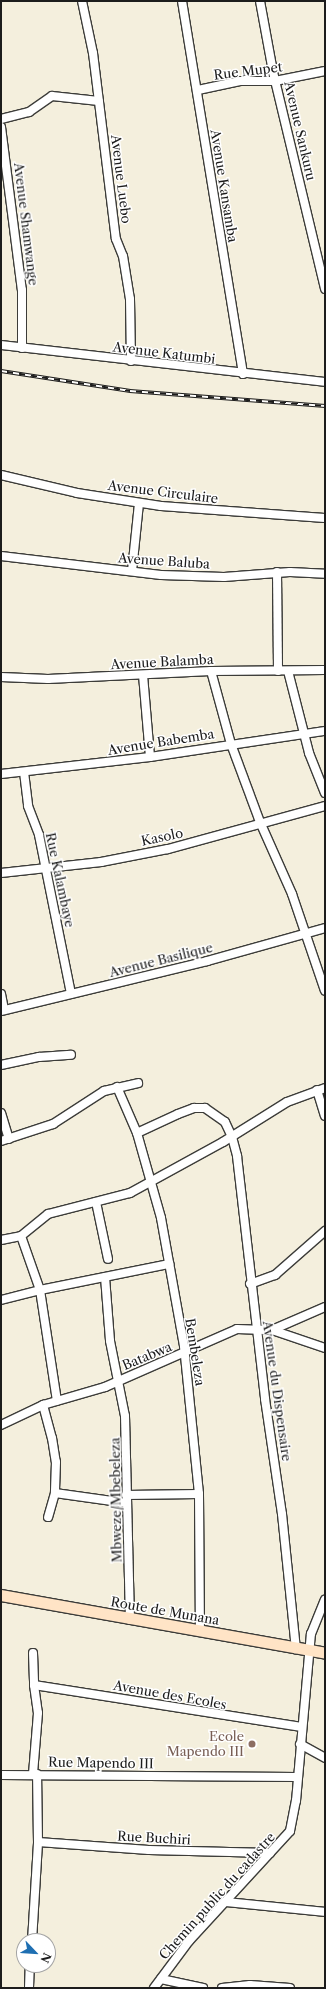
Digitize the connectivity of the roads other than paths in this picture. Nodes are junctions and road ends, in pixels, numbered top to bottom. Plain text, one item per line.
1 (82, 1) edge
2 (182, 1) edge
3 (260, 1) edge
4 (325, 71) edge
5 (276, 80) junction
6 (198, 90) junction
7 (99, 101) junction
8 (1, 119) edge
9 (1, 127) edge
10 (325, 289) edge
11 (1, 345) edge
12 (22, 348) junction
13 (131, 361) junction
14 (243, 374) junction
15 (325, 382) edge
16 (1, 475) edge
17 (139, 503) junction
18 (325, 518) edge
19 (1, 556) edge
20 (132, 571) junction
21 (277, 572) junction
22 (325, 574) edge
23 (325, 670) edge
24 (211, 671) junction
25 (278, 671) junction
26 (288, 671) junction
27 (143, 675) junction
28 (1, 677) edge
29 (325, 731) edge
30 (304, 735) junction
31 (231, 744) junction
32 (150, 757) junction
33 (24, 772) junction
34 (1, 774) edge
35 (325, 793) edge
36 (325, 806) edge
37 (260, 822) junction
38 (44, 869) junction
39 (1, 873) edge
40 (325, 928) edge
41 (305, 934) junction
42 (325, 991) edge
43 (1, 994) edge
44 (71, 994) junction
45 (3, 1010) edge
46 (71, 1054) dead end
47 (1, 1066) edge
48 (138, 1083) dead end
49 (117, 1087) junction
50 (321, 1089) edge
51 (1, 1113) edge
52 (325, 1116) edge
53 (137, 1133) junction
54 (232, 1137) junction
55 (5, 1140) edge
56 (150, 1182) junction
57 (96, 1202) junction
58 (325, 1231) edge
59 (21, 1236) junction
60 (1, 1240) edge
61 (108, 1259) dead end
62 (169, 1264) junction
63 (105, 1277) junction
64 (250, 1284) junction
65 (40, 1290) junction
66 (1, 1300) edge
67 (325, 1307) edge
68 (272, 1330) junction
69 (257, 1331) junction
70 (325, 1348) edge
71 (184, 1354) junction
72 (120, 1381) junction
73 (57, 1401) junction
74 (43, 1405) junction
75 (1, 1425) edge
76 (55, 1493) junction
77 (199, 1494) junction
78 (126, 1499) junction
79 (48, 1517) dead end
80 (1, 1595) edge
81 (325, 1600) edge
82 (130, 1620) junction
83 (200, 1630) junction
84 (296, 1649) junction
85 (308, 1651) junction
86 (33, 1652) dead end
87 (325, 1654) edge
88 (34, 1686) junction
89 (302, 1727) junction
90 (300, 1744) junction
91 (325, 1758) edge
92 (35, 1774) junction
93 (1, 1775) edge
94 (297, 1777) junction
95 (38, 1842) junction
96 (270, 1853) junction
97 (225, 1902) junction
98 (325, 1912) edge
99 (32, 1933) edge
100 (30, 1973) edge
101 (161, 1979) junction
102 (29, 1988) edge
103 (154, 1988) edge
104 (203, 1988) edge
105 (222, 1988) edge
106 (290, 1988) edge

1 - 7 street, Avenue Luebo
2 - 6 street, Avenue Kansamba
3 - 5 street, Avenue Sankuru
4 - 5 street, Rue Mupet
5 - 6 street, Rue Mupet
5 - 10 street, Avenue Sankuru
6 - 14 street, Avenue Kansamba
7 - 8 street
7 - 13 street, Avenue Luebo
9 - 12 street, Avenue Shamwange
11 - 12 street, Avenue Katumbi
12 - 13 street, Avenue Katumbi
13 - 14 street, Avenue Katumbi
14 - 15 street, Avenue Katumbi
16 - 17 street, Avenue Circulaire
17 - 18 street, Avenue Circulaire
17 - 20 street
19 - 20 street, Avenue Baluba
20 - 21 street, Avenue Baluba
21 - 22 street, Avenue Baluba
21 - 25 street
23 - 26 street, Avenue Balamba
24 - 25 street, Avenue Balamba
24 - 27 street, Avenue Balamba
24 - 31 street
25 - 26 street, Avenue Balamba
26 - 30 street
27 - 28 street, Avenue Balamba
27 - 32 street
29 - 30 street, Avenue Babemba
30 - 31 street, Avenue Babemba
30 - 35 street
31 - 32 street, Avenue Babemba
31 - 37 street
32 - 33 street, Avenue Babemba
33 - 34 street, Avenue Babemba
33 - 38 street, Rue Kalambaye
36 - 37 street, Kasolo
37 - 38 street, Kasolo
37 - 41 street
38 - 39 street, Kasolo
38 - 44 street, Rue Kalambaye
40 - 41 street, Avenue Basilique
41 - 42 street
41 - 44 street, Avenue Basilique
43 - 45 street
44 - 45 street, Avenue Basilique
46 - 47 street
48 - 49 street
49 - 53 street, Bembeleza
49 - 55 street
50 - 52 street
50 - 54 street
51 - 55 street
53 - 54 street, Avenue du Dispensaire
53 - 56 street, Bembeleza
54 - 56 street
54 - 64 street, Avenue du Dispensaire
56 - 57 street
56 - 62 street, Bembeleza
57 - 59 street
57 - 61 street
58 - 64 street
59 - 60 street
59 - 65 street
62 - 63 street
62 - 71 street, Bembeleza
63 - 65 street
63 - 72 street, Mbweze/Mbebeleza
64 - 69 street, Avenue du Dispensaire
65 - 66 street
65 - 73 street
67 - 68 street, Batabwa
68 - 69 street, Batabwa
68 - 70 street
69 - 71 street, Batabwa
69 - 84 street, Avenue du Dispensaire
71 - 72 street, Batabwa
71 - 77 street, Bembeleza
72 - 73 street, Batabwa
72 - 78 street, Mbweze/Mbebeleza
73 - 74 street, Batabwa
74 - 75 street, Batabwa
74 - 76 street
76 - 78 street
76 - 79 street
77 - 78 street
77 - 83 street, Bembeleza
78 - 82 street, Mbweze/Mbebeleza
80 - 82 main road, Route de Munana
81 - 85 street, Chemin public du cadastre
82 - 83 main road, Route de Munana
83 - 84 main road, Route de Munana
84 - 85 main road, Route de Munana
85 - 87 main road, Route de Munana
85 - 89 street, Chemin public du cadastre
86 - 88 street
88 - 89 street, Avenue des Ecoles
88 - 92 street
89 - 90 street, Chemin public du cadastre
90 - 91 street
90 - 94 street, Chemin public du cadastre
92 - 93 street, Rue Mapendo III
92 - 94 street, Rue Mapendo III
92 - 95 street
94 - 96 street, Chemin public du cadastre
95 - 96 street, Rue Buchiri
95 - 99 street
96 - 97 street, Chemin public du cadastre
97 - 98 street
97 - 101 street, Chemin public du cadastre
100 - 102 street
101 - 103 street, Chemin public du cadastre
101 - 104 street
105 - 106 street

